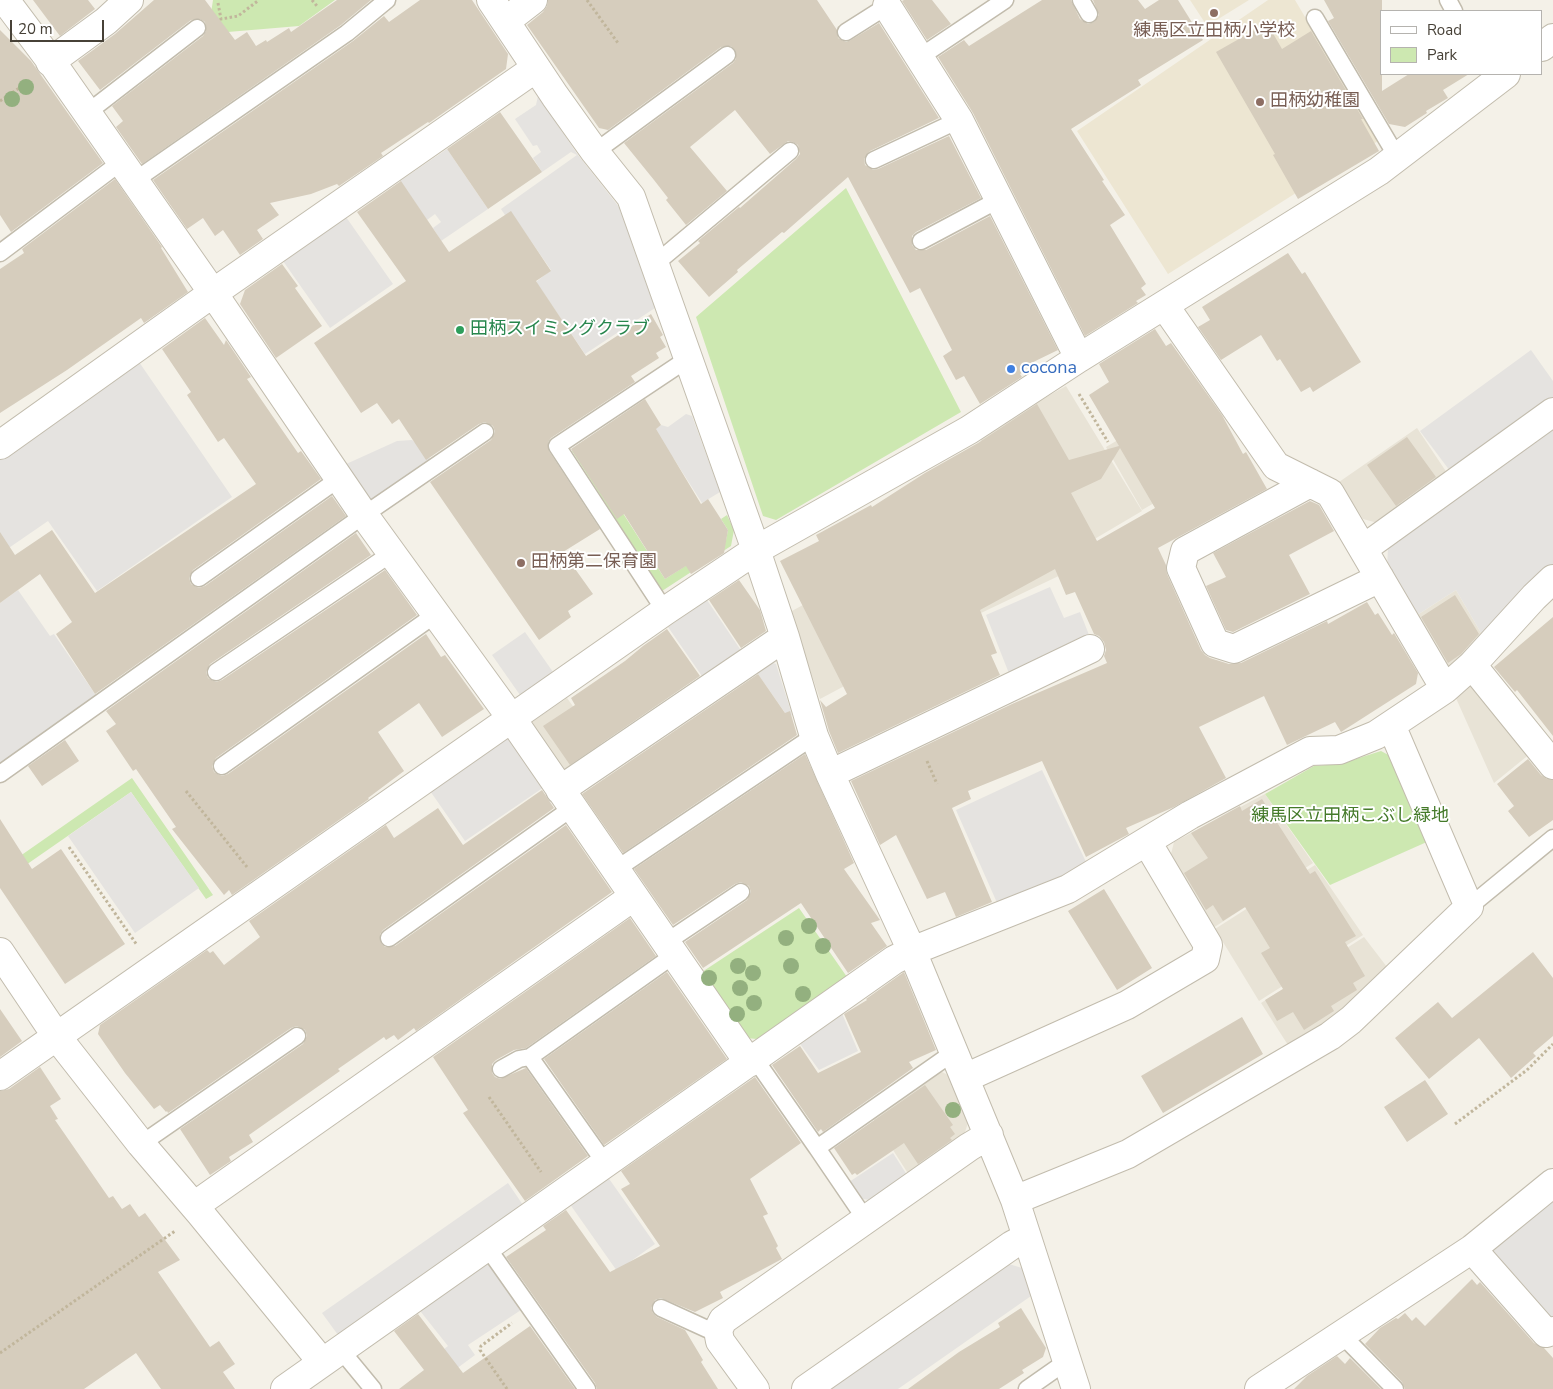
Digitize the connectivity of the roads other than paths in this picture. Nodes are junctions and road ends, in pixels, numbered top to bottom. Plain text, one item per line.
1 (129, 0) edge
2 (387, 0) edge
3 (533, 0) edge
4 (1005, 0) edge
5 (4, 3) edge
6 (887, 6) joint
7 (498, 10) edge
8 (1315, 18) dead end
9 (197, 28) dead end
10 (846, 32) dead end
11 (1553, 38) edge
12 (1543, 46) edge
13 (726, 55) dead end
14 (920, 57) junction
15 (50, 62) junction
16 (536, 68) junction
17 (1497, 77) edge
18 (87, 113) junction
19 (959, 120) junction
20 (790, 151) dead end
21 (595, 152) junction
22 (1396, 157) junction
23 (874, 160) dead end
24 (128, 171) junction
25 (1000, 199) junction
26 (921, 241) dead end
27 (0, 253) edge
28 (656, 264) junction
29 (213, 293) junction
30 (1164, 305) junction
31 (689, 358) junction
32 (1071, 363) junction
33 (1553, 412) edge
34 (485, 432) dead end
35 (0, 445) edge
36 (340, 478) junction
37 (1310, 483) junction
38 (364, 515) junction
39 (1363, 549) junction
40 (756, 550) junction
41 (392, 553) junction
42 (200, 578) dead end
43 (1380, 578) junction
44 (1551, 584) edge
45 (665, 611) junction
46 (436, 614) junction
47 (785, 637) junction
48 (1090, 649) dead end
49 (1472, 665) junction
50 (216, 672) dead end
51 (1445, 689) junction
52 (512, 719) junction
53 (1391, 725) junction
54 (814, 736) junction
55 (1553, 765) edge
56 (222, 766) dead end
57 (0, 774) edge
58 (830, 774) junction
59 (566, 799) junction
60 (1553, 838) edge
61 (1147, 842) junction
62 (615, 870) junction
63 (740, 892) dead end
64 (633, 897) junction
65 (1469, 906) junction
66 (389, 938) dead end
67 (669, 949) junction
68 (912, 951) junction
69 (0, 952) edge
70 (57, 1036) junction
71 (297, 1036) dead end
72 (954, 1052) junction
73 (530, 1057) junction
74 (752, 1061) junction
75 (501, 1069) dead end
76 (0, 1076) edge
77 (965, 1078) junction
78 (988, 1135) junction
79 (141, 1144) junction
80 (817, 1148) junction
81 (605, 1163) junction
82 (1553, 1183) edge
83 (1015, 1200) junction
84 (197, 1210) junction
85 (866, 1220) junction
86 (1027, 1237) junction
87 (487, 1247) junction
88 (1472, 1249) junction
89 (661, 1308) dead end
90 (718, 1330) junction
91 (1553, 1331) edge
92 (1342, 1335) junction
93 (1067, 1361) junction
94 (323, 1368) edge
95 (285, 1389) edge
96 (373, 1389) edge
97 (587, 1389) edge
98 (755, 1389) edge
99 (806, 1389) edge
100 (1027, 1389) edge
101 (1076, 1389) edge
102 (1259, 1389) edge
103 (1395, 1389) edge

1 - 15 street
2 - 24 lane
3 - 7 street
4 - 14 lane
5 - 15 street
6 - 10 lane
6 - 14 street
7 - 16 street
8 - 22 lane
9 - 18 lane
11 - 12 street
13 - 21 lane
14 - 19 street
15 - 18 street
16 - 21 street
16 - 29 street
17 - 22 street
18 - 24 street
19 - 23 lane
19 - 25 street
20 - 28 lane
21 - 28 street
22 - 30 street
24 - 27 lane
24 - 29 street
25 - 26 lane
25 - 32 street
28 - 31 street
29 - 35 street
29 - 36 street
30 - 32 street
30 - 37 street
31 - 40 street
31 - 45 lane
32 - 40 street
33 - 39 street
34 - 38 lane
36 - 38 street
36 - 42 lane
37 - 39 street
37 - 43 street
38 - 41 street
38 - 57 lane
39 - 43 street
40 - 45 street
40 - 47 street
41 - 46 street
41 - 50 lane
43 - 51 street
44 - 49 street
45 - 52 street
46 - 52 street
46 - 56 lane
47 - 54 street
47 - 59 street
48 - 58 street
49 - 51 street
49 - 55 street
51 - 53 street
52 - 59 street
52 - 70 street
53 - 61 street
53 - 65 street
54 - 58 street
54 - 62 lane
58 - 68 street
59 - 62 street
59 - 66 lane
60 - 65 lane
61 - 68 street
61 - 77 street
62 - 64 street
63 - 67 lane
64 - 67 street
64 - 84 street
65 - 83 street
67 - 73 lane
67 - 74 street
68 - 72 street
68 - 74 street
69 - 70 street
70 - 76 street
70 - 79 street
71 - 79 lane
72 - 77 street
72 - 80 lane
73 - 75 lane
73 - 81 lane
74 - 80 lane
74 - 81 street
77 - 78 street
78 - 83 street
78 - 85 street
79 - 84 street
80 - 85 lane
81 - 87 street
82 - 88 street
83 - 86 street
84 - 94 street
85 - 90 street
86 - 93 street
86 - 99 street
87 - 94 street
87 - 97 lane
88 - 91 street
88 - 92 street
89 - 90 lane
90 - 98 street
92 - 102 street
92 - 103 lane
93 - 100 lane
93 - 101 street
94 - 95 street
94 - 96 lane

